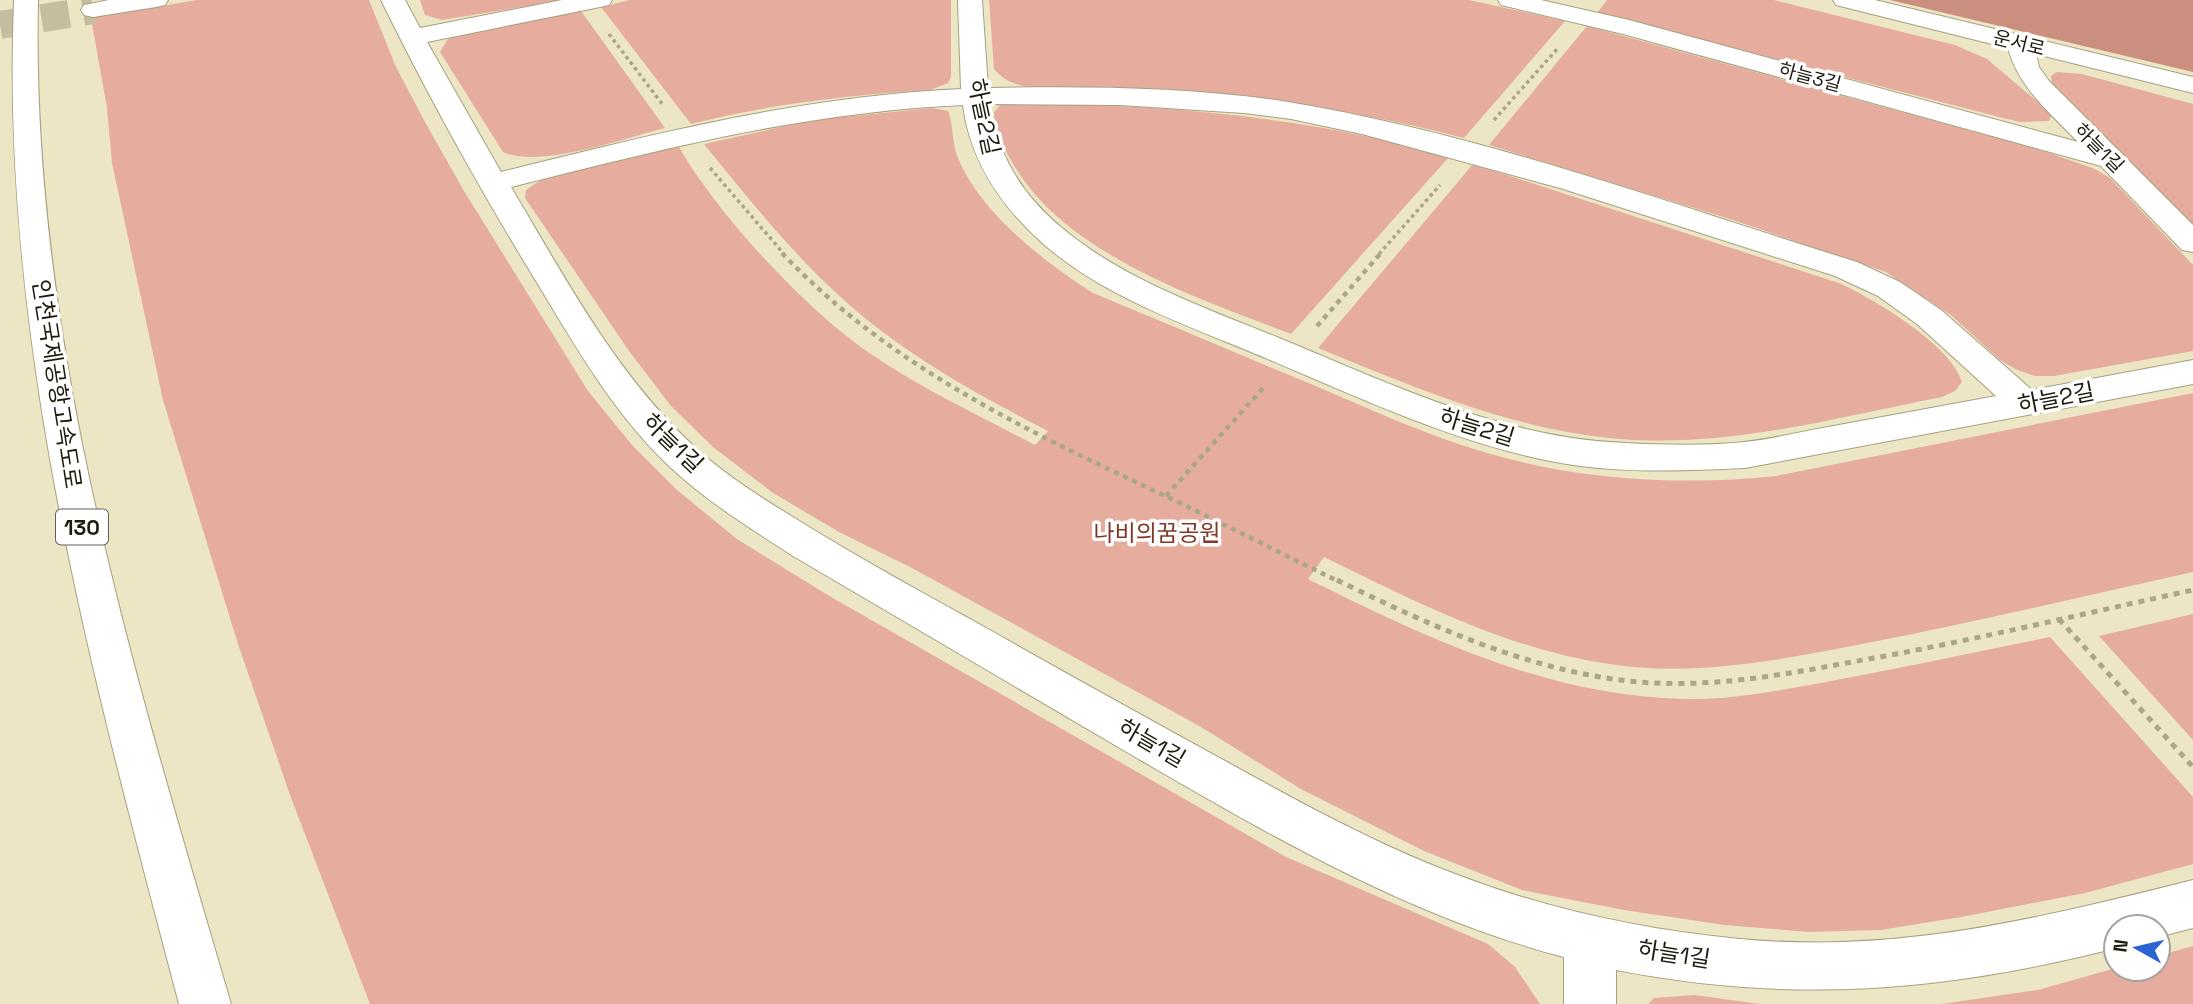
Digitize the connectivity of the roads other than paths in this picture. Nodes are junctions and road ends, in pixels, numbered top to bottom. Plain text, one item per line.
1 (26, 0) edge
2 (156, 0) edge
3 (600, 0) edge
4 (970, 0) edge
5 (1510, 0) edge
6 (1844, 0) edge
7 (93, 10) tunnel mouth
8 (402, 19) edge
9 (2020, 43) junction
10 (2193, 85) edge
11 (975, 95) junction
12 (2109, 159) junction
13 (492, 183) junction
14 (2193, 243) edge
15 (2193, 372) edge
16 (2025, 403) junction
17 (2193, 904) edge
18 (1590, 939) junction
19 (205, 1004) edge
20 (1590, 1004) edge

1 - 19 main road, 인천국제공항고속도로 / 130
2 - 7 main road
3 - 8 main road
4 - 11 main road, 하늘2길
5 - 12 main road, 하늘3길
6 - 9 main road, 운서로
8 - 13 main road, 하늘1길
9 - 10 main road, 운서로
9 - 12 main road, 하늘1길
11 - 13 main road
11 - 16 main road
11 - 16 main road, 하늘2길
12 - 14 main road, 하늘1길
13 - 18 main road, 하늘1길
15 - 16 main road, 하늘2길
17 - 18 main road, 하늘1길
18 - 20 main road

